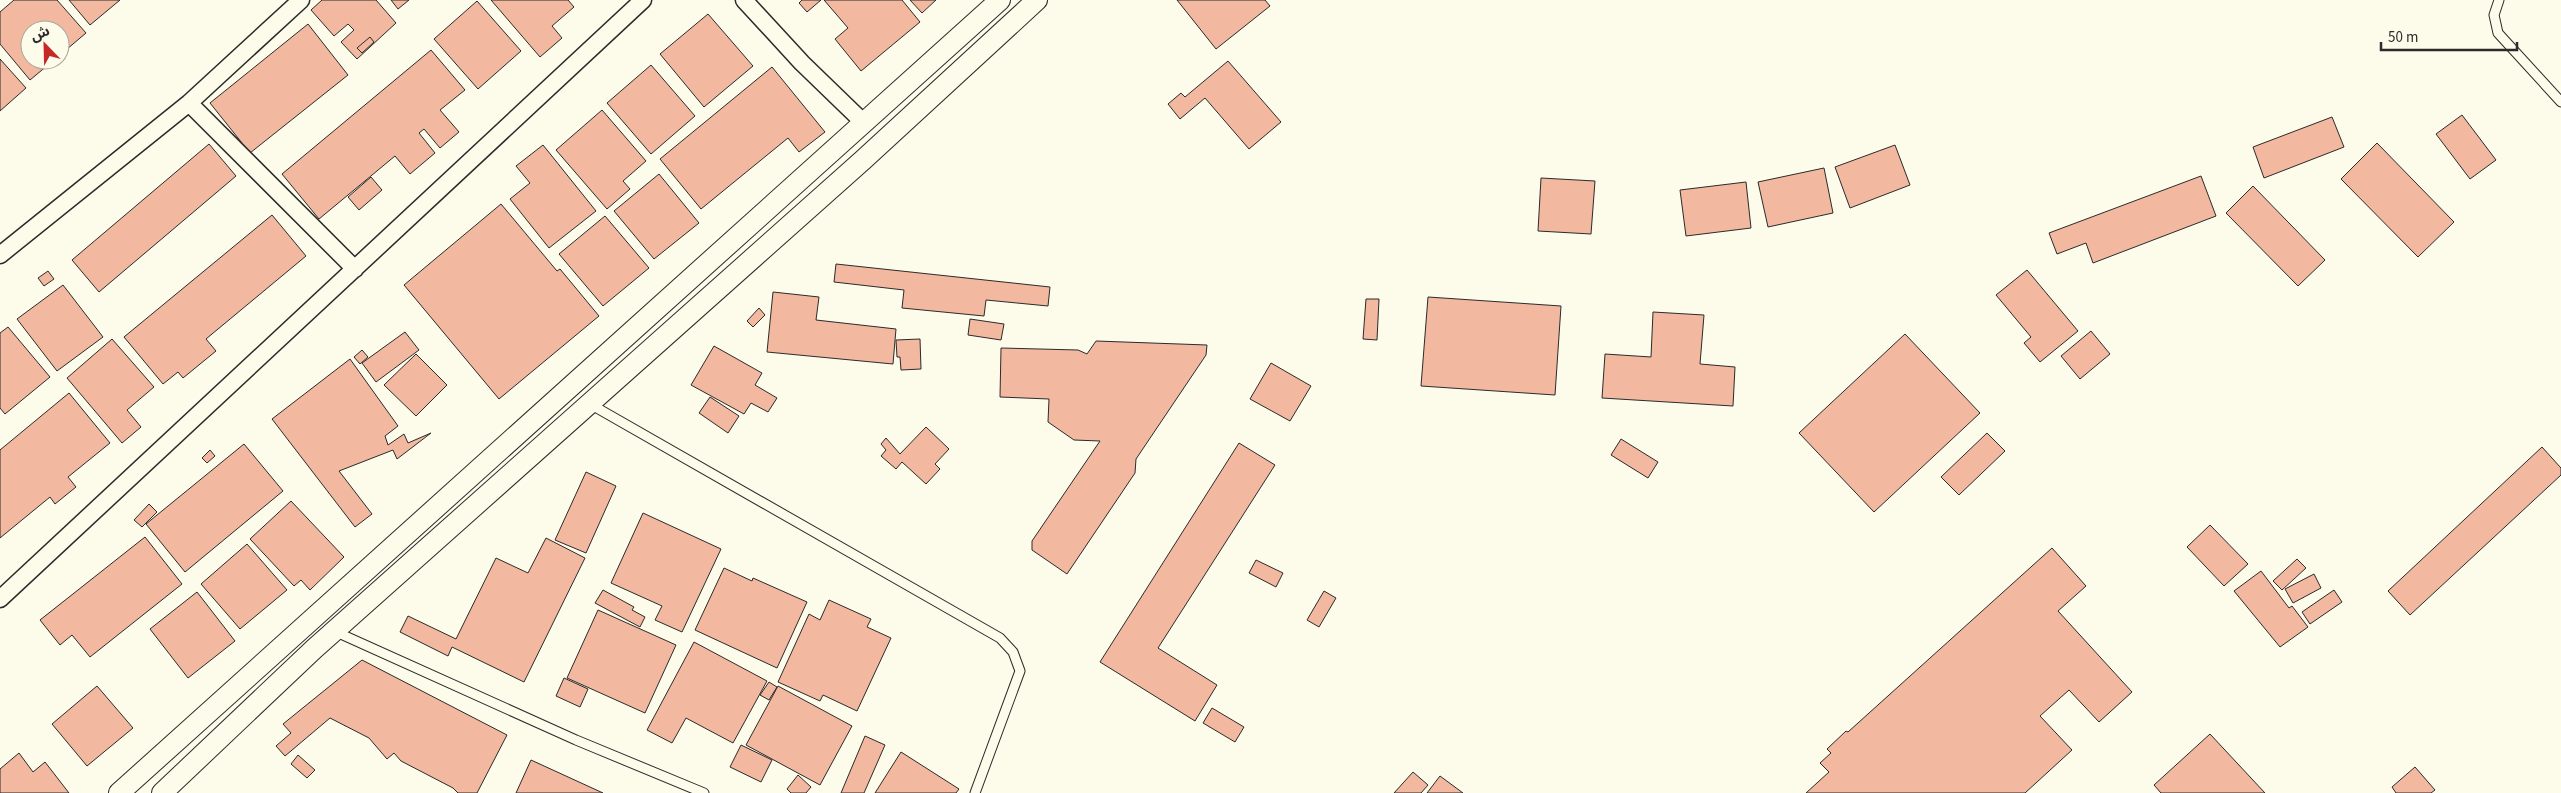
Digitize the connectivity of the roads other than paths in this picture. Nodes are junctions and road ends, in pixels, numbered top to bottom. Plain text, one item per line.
1 (301, 0) edge
2 (643, 0) edge
3 (744, 0) edge
4 (1000, 0) edge
5 (1038, 0) edge
6 (2499, 0) edge
7 (189, 102) junction
8 (2561, 102) edge
9 (864, 122) junction
10 (0, 255) edge
11 (355, 269) junction
12 (590, 404) junction
13 (0, 599) edge
14 (334, 631) junction
15 (119, 793) edge
16 (162, 793) edge
17 (704, 793) edge
18 (975, 793) edge

1 - 7 street
2 - 11 street
3 - 9 street
4 - 9 street
5 - 12 street
6 - 8 lane
7 - 10 street
7 - 11 street
9 - 15 street
11 - 13 street
12 - 14 street
12 - 18 lane
14 - 16 street
14 - 17 lane

